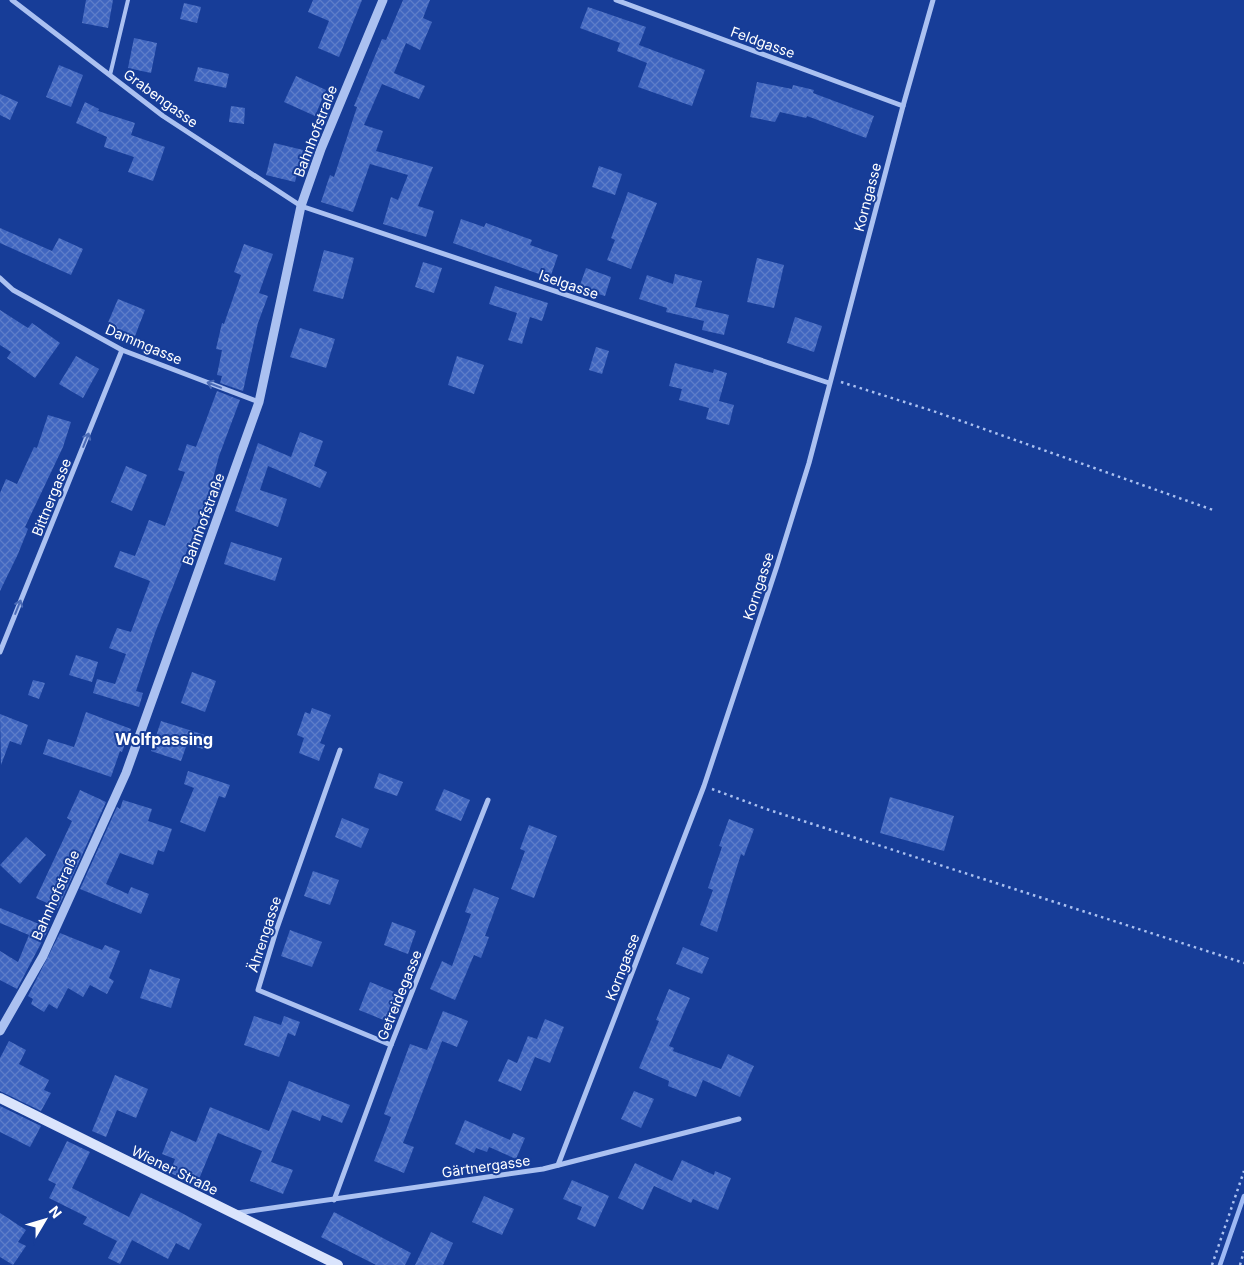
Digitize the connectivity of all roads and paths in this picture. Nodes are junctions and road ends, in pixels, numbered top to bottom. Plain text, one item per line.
1 (12, 0) edge
2 (128, 0) edge
3 (383, 0) edge
4 (616, 0) edge
5 (933, 0) edge
6 (110, 75) junction
7 (903, 106) junction
8 (301, 206) junction
9 (0, 278) edge
10 (122, 350) junction
11 (830, 381) junction
12 (259, 402) junction
13 (1213, 510) dead end
14 (0, 652) edge
15 (340, 750) dead end
16 (704, 786) junction
17 (488, 800) dead end
18 (1244, 963) edge
19 (0, 1031) edge
20 (391, 1044) junction
21 (0, 1098) edge
22 (739, 1118) dead end
23 (558, 1164) junction
24 (1244, 1171) edge
25 (334, 1200) junction
26 (232, 1213) junction
27 (1244, 1251) edge
28 (338, 1265) edge
29 (1212, 1265) edge
30 (1240, 1265) edge

1 - 6 street, Grabengasse
2 - 6 lane
3 - 8 street, Bahnhofstraße
4 - 7 street, Feldgasse
5 - 7 street, Korngasse
6 - 8 street, Grabengasse
7 - 11 street, Korngasse
8 - 11 street, Iselgasse
8 - 12 street, Bahnhofstraße
9 - 10 street, Dammgasse
12 -> 10 street, Dammgasse
14 -> 10 street, Bittnergasse
11 - 13 path
11 - 16 street, Korngasse
12 - 19 street, Bahnhofstraße
15 - 20 street, Ährengasse
16 - 18 path
16 - 23 street, Korngasse
17 - 20 street, Getreidegasse
20 - 25 street, Getreidegasse
21 - 26 main road, Wiener Straße
22 - 23 street, Gärtnergasse
23 - 25 street, Gärtnergasse
24 - 29 path
25 - 26 street, Gärtnergasse
26 - 28 main road, Wiener Straße
27 - 30 path

